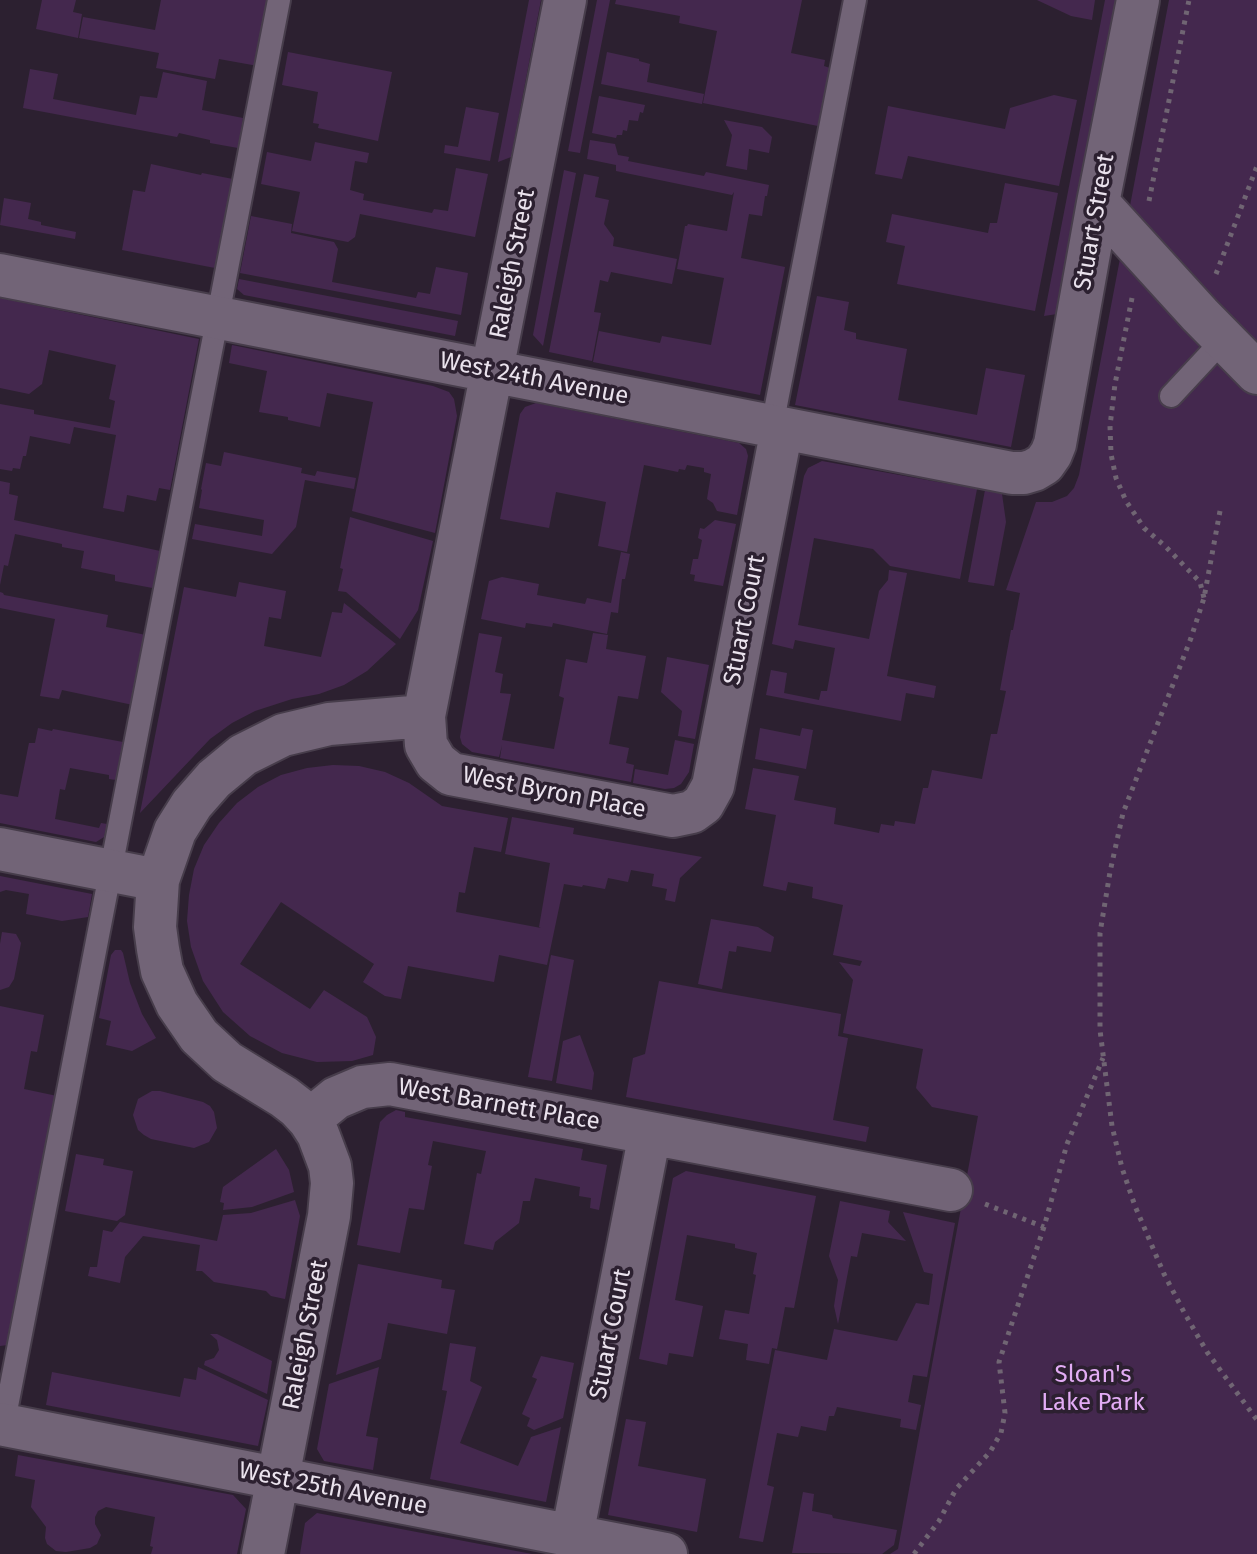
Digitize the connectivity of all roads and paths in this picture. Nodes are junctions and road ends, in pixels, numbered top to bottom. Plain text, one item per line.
1 (279, 0) edge
2 (565, 0) edge
3 (855, 0) edge
4 (1138, 0) edge
5 (1189, 0) edge
6 (1257, 166) edge
7 (1098, 203) junction
8 (1149, 205) dead end
9 (0, 275) edge
10 (1130, 307) dead end
11 (217, 317) junction
12 (1212, 327) junction
13 (492, 371) junction
14 (1257, 373) edge
15 (1171, 396) dead end
16 (777, 427) junction
17 (1055, 444) joint
18 (1220, 511) dead end
19 (1204, 598) junction
20 (424, 716) junction
21 (698, 808) joint
22 (0, 849) edge
23 (111, 870) junction
24 (158, 880) junction
25 (1103, 1057) junction
26 (309, 1120) junction
27 (650, 1133) junction
28 (951, 1190) joint
29 (1044, 1227) junction
30 (1257, 1420) edge
31 (1, 1430) edge
32 (278, 1479) junction
33 (559, 1541) edge
34 (263, 1554) edge
35 (666, 1554) edge
36 (914, 1554) edge

1 - 11 lane
2 - 13 street, Raleigh Street
3 - 16 lane
4 - 7 street, Stuart Street
5 - 8 path
6 - 12 path
7 - 12 street
7 - 17 street, Stuart Street
9 - 11 street, West 24th Avenue
10 - 19 path
11 - 13 street, West 24th Avenue
11 - 23 lane
12 - 14 street
12 - 15 lane
13 - 16 street, West 24th Avenue
13 - 20 street, Raleigh Street
16 - 17 street, West 24th Avenue
16 - 21 street, Stuart Court
18 - 19 path
19 - 25 path
20 - 21 street, West Byron Place
20 - 24 street
22 - 23 street
23 - 24 street
23 - 31 lane
24 - 26 street
25 - 29 path
25 - 30 path
26 - 27 street, West Barnett Place
26 - 32 street, Raleigh Street
27 - 28 street, West Barnett Place
27 - 33 street, Stuart Court
28 - 29 path
29 - 36 path
31 - 32 street, West 25th Avenue
32 - 33 street, West 25th Avenue
32 - 34 street, Raleigh Street
33 - 35 street, West 25th Avenue

